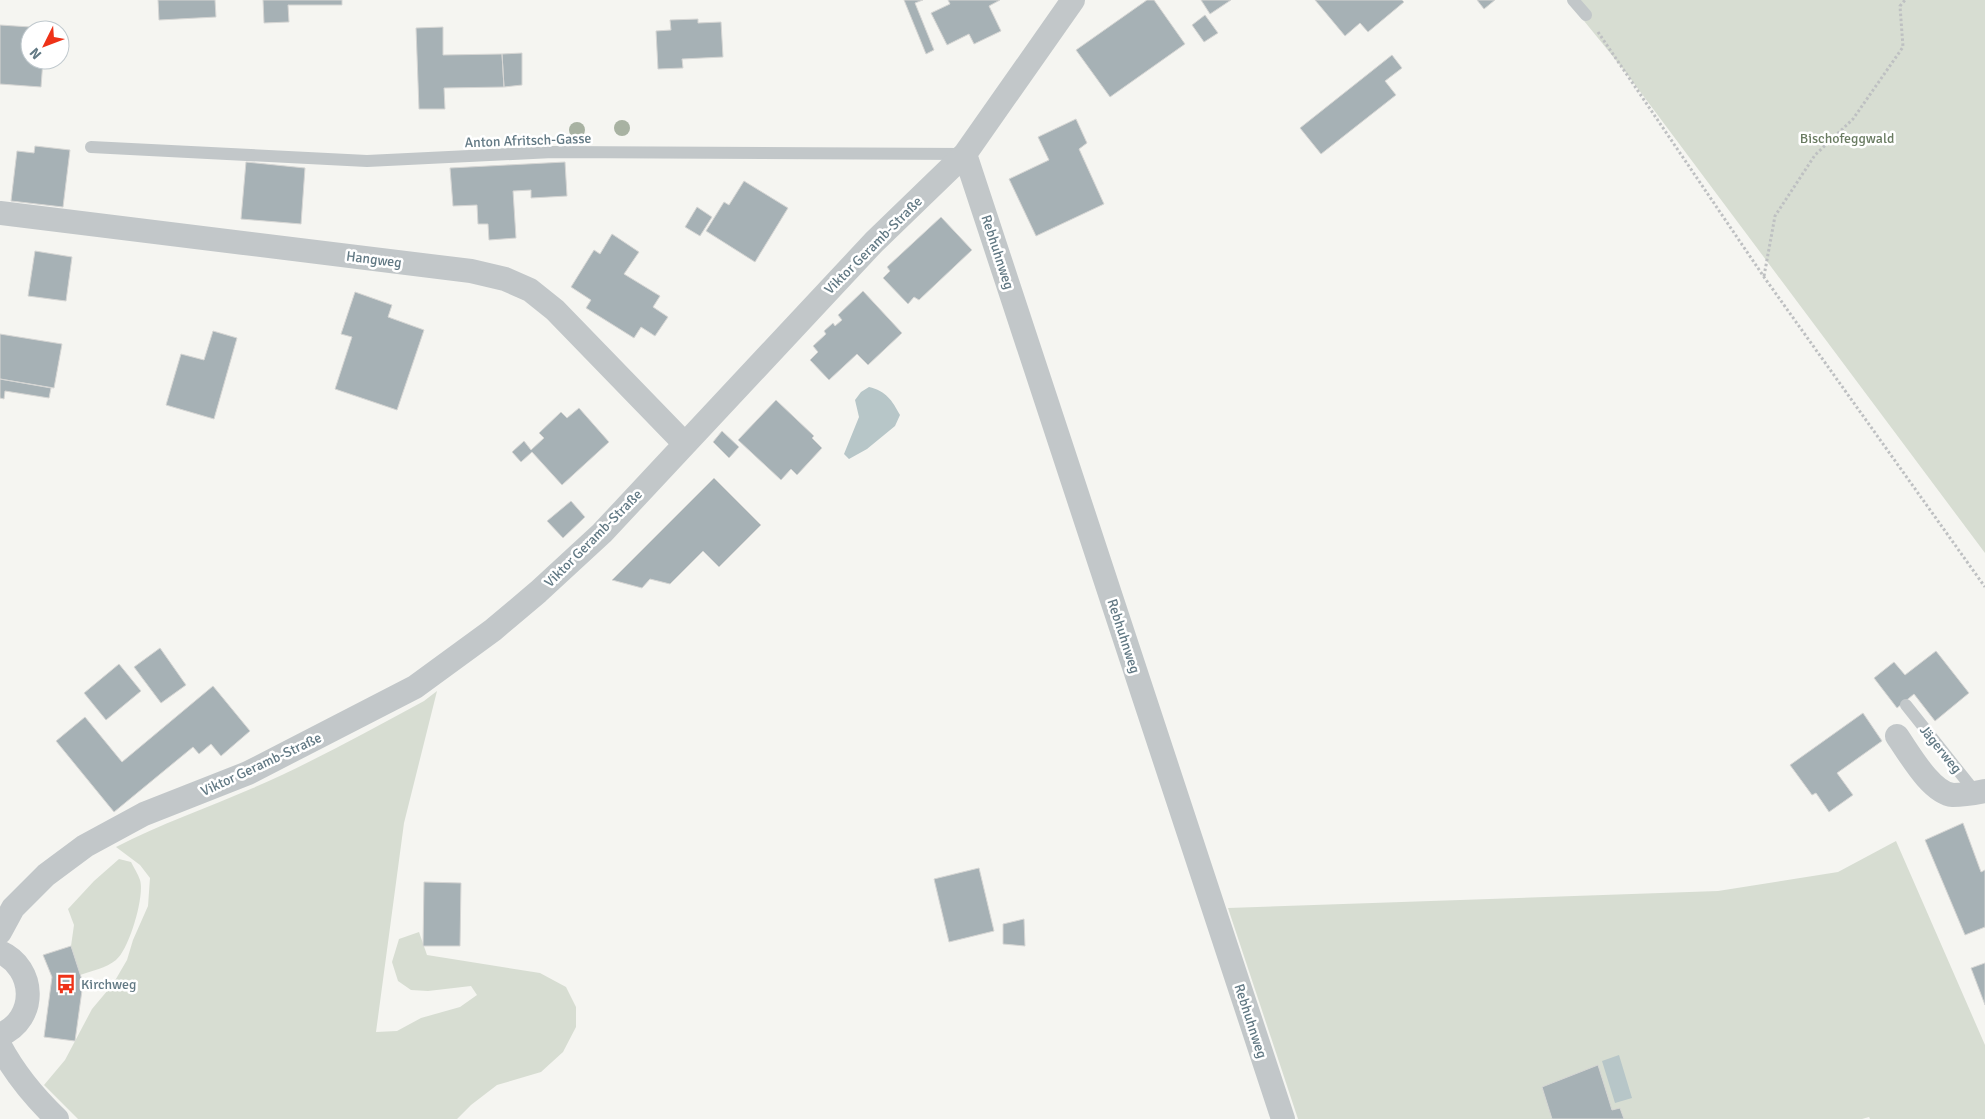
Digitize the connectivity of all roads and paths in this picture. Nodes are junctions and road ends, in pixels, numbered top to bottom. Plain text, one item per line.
1 (1073, 0) edge
2 (1573, 0) edge
3 (1905, 0) edge
4 (1586, 15) joint
5 (91, 147) dead end
6 (965, 154) junction
7 (0, 213) edge
8 (1764, 277) junction
9 (684, 444) junction
10 (1985, 587) edge
11 (1906, 705) dead end
12 (1897, 736) dead end
13 (1980, 792) edge
14 (0, 932) edge
15 (0, 952) edge
16 (0, 1035) edge
17 (0, 1046) edge
18 (56, 1119) edge
19 (1283, 1119) edge

1 - 6 street, Viktor Geramb-Straße
2 - 4 lane
3 - 8 path
4 - 8 path
5 - 6 lane, Anton Afritsch-Gasse
6 - 9 street, Viktor Geramb-Straße
6 - 19 street, Rebhuhnweg
7 - 9 street, Hangweg
8 - 10 path
9 - 14 street, Viktor Geramb-Straße
11 - 13 lane, Jägerweg
12 - 13 street, Jägerweg
15 - 16 street
17 - 18 street

